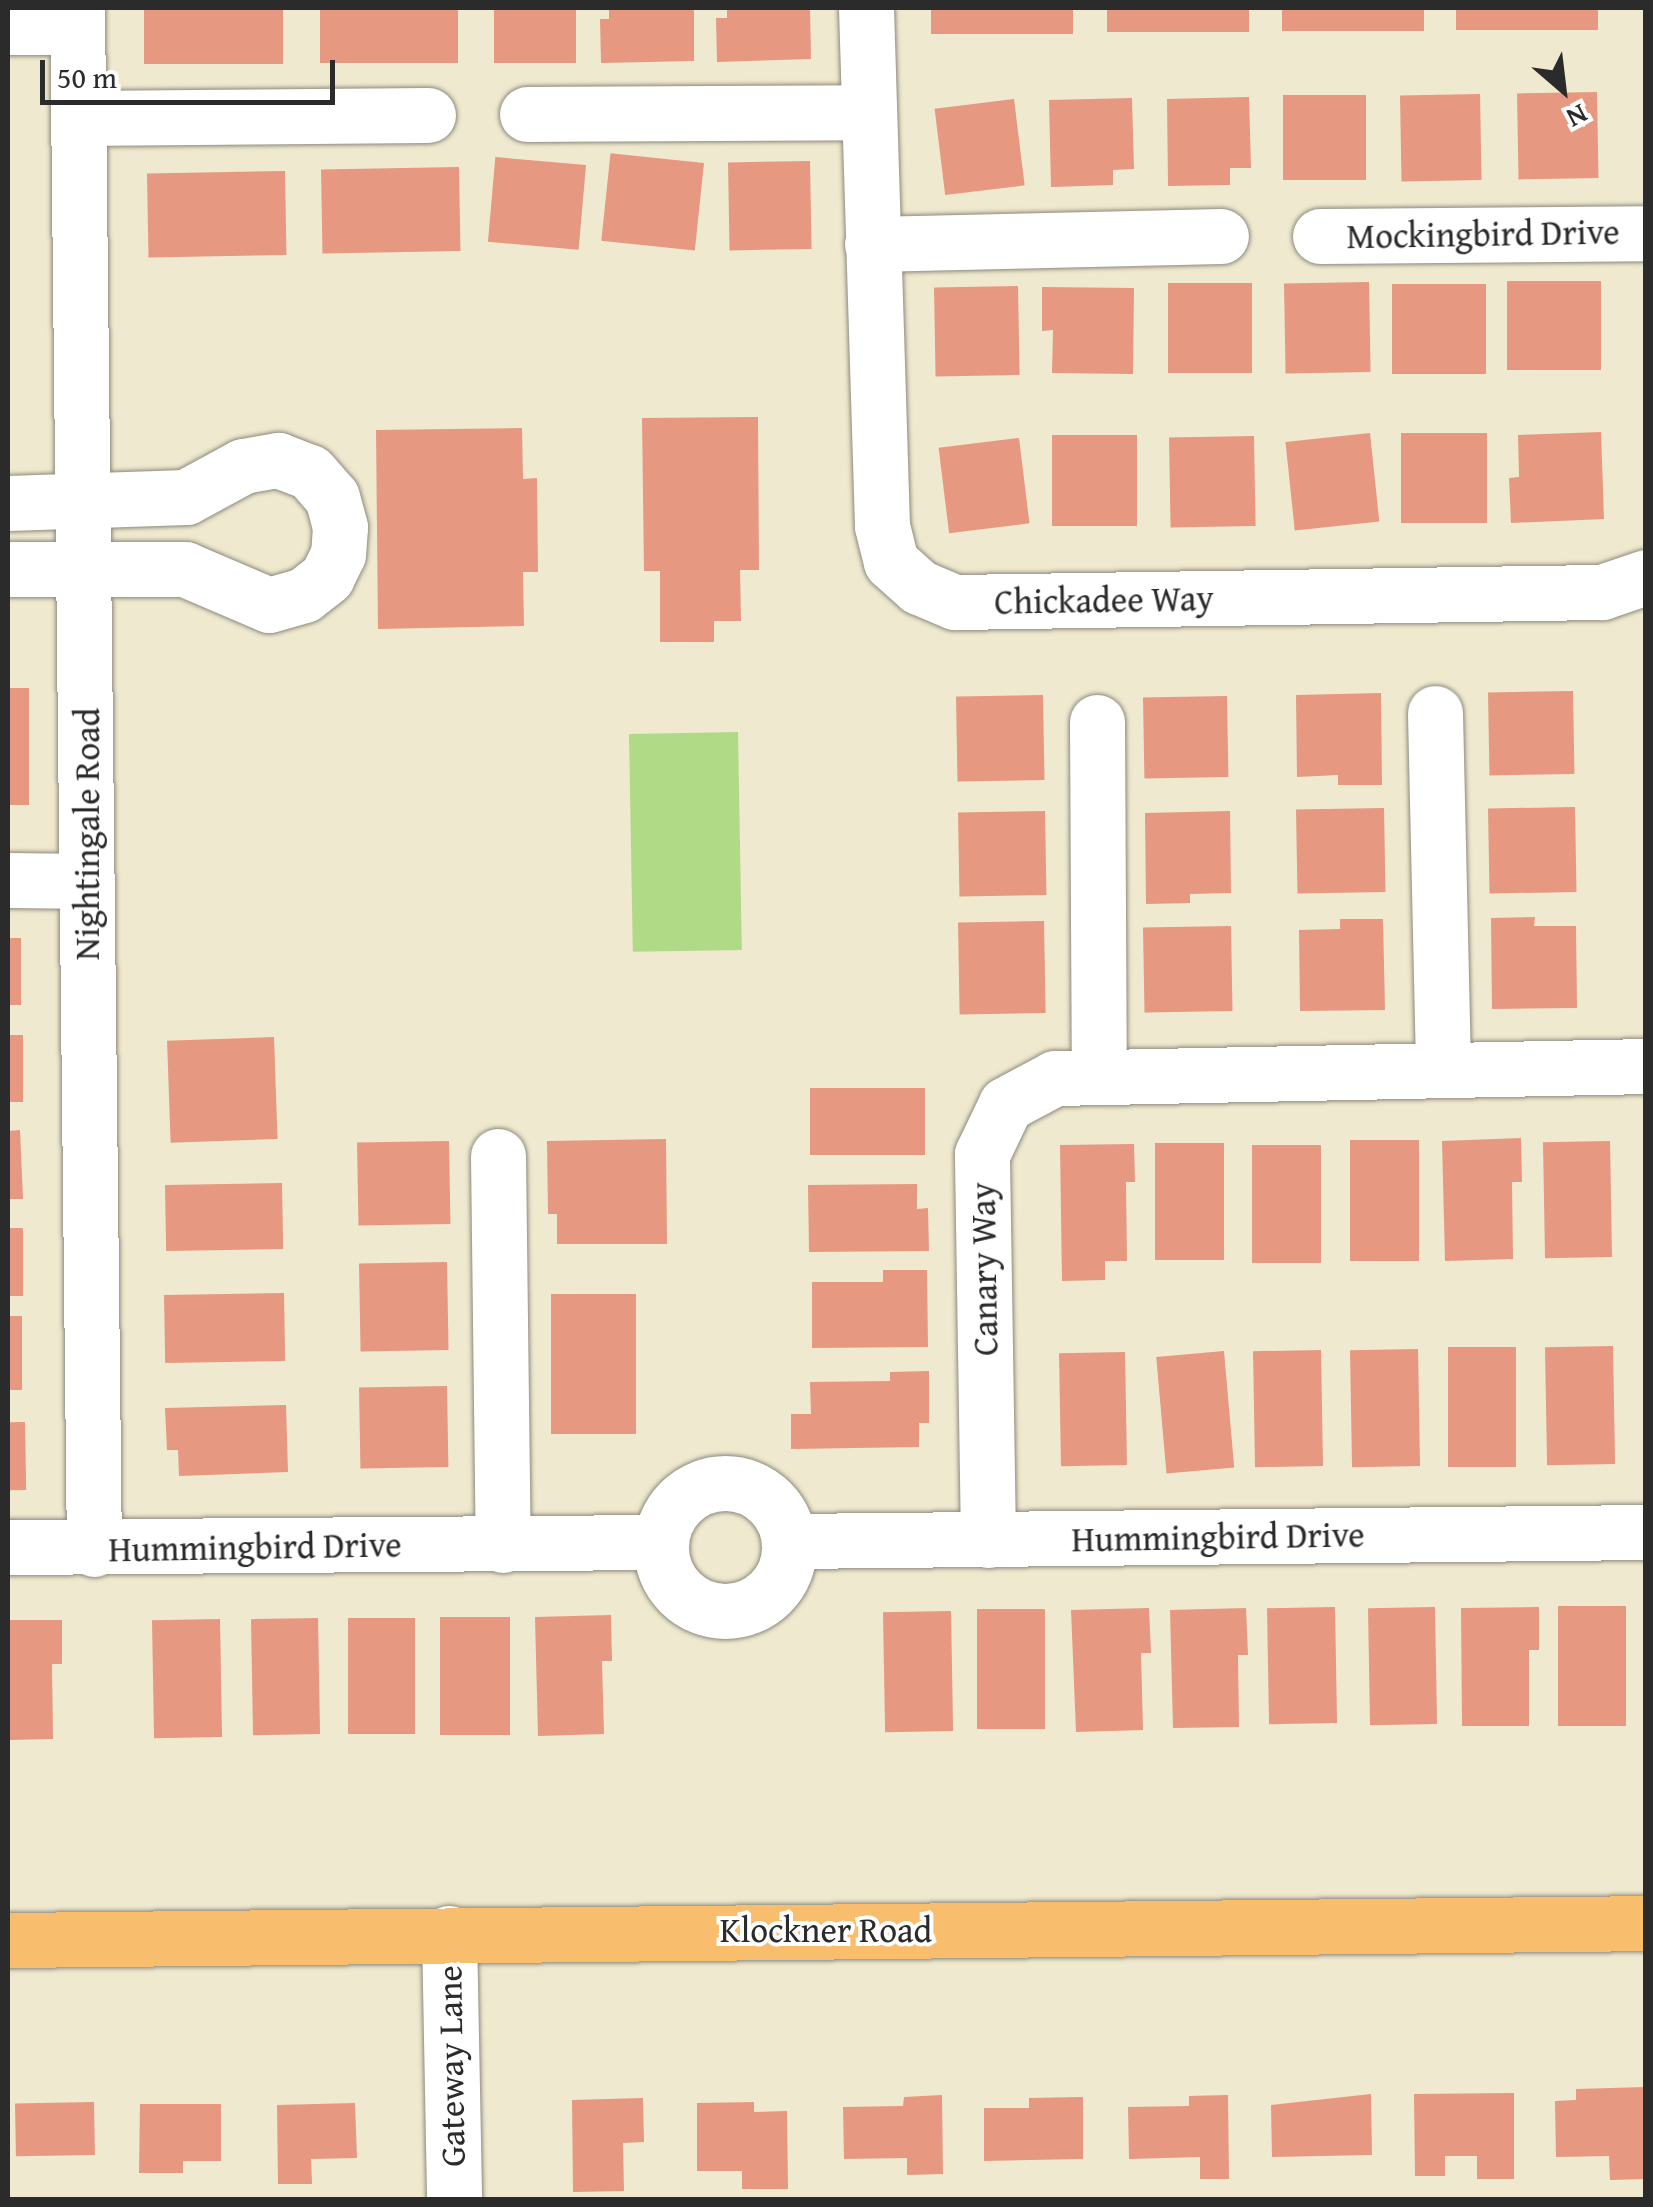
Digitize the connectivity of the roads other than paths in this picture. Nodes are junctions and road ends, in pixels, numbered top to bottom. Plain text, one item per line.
1 (866, 8) edge
2 (76, 17) edge
3 (8, 27) edge
4 (868, 112) junction
5 (528, 114) dead end
6 (428, 115) dead end
7 (80, 118) junction
8 (1646, 233) edge
9 (1221, 236) dead end
10 (1320, 236) dead end
11 (872, 244) junction
12 (84, 502) junction
13 (8, 503) edge
14 (86, 568) junction
15 (8, 569) edge
16 (1646, 577) edge
17 (1435, 713) dead end
18 (1097, 722) dead end
19 (8, 880) edge
20 (87, 881) junction
21 (1646, 1066) edge
22 (1443, 1070) junction
23 (1099, 1077) junction
24 (498, 1156) dead end
25 (1646, 1532) edge
26 (988, 1540) junction
27 (790, 1541) junction
28 (660, 1542) junction
29 (503, 1545) junction
30 (8, 1547) edge
31 (94, 1549) junction
32 (1646, 1924) edge
33 (449, 1933) junction
34 (8, 1940) edge
35 (454, 2200) edge

1 - 4 street, Chickadee Way
2 - 3 street
2 - 7 street, Nightingale Road
4 - 5 street
4 - 11 street, Chickadee Way
6 - 7 street
7 - 12 street, Nightingale Road
8 - 10 street, Mockingbird Drive
9 - 11 street
11 - 16 street, Chickadee Way
12 - 13 street
12 - 14 street, Nightingale Road
12 - 14 street
14 - 15 street
14 - 20 street, Nightingale Road
17 - 22 street
18 - 23 street
19 - 20 street
20 - 31 street, Nightingale Road
21 - 22 street, Canary Way
22 - 23 street, Canary Way
23 - 26 street, Canary Way
24 - 29 street
25 - 26 street, Hummingbird Drive
26 - 27 street, Hummingbird Drive
27 - 28 street
27 - 28 street
28 - 29 street, Hummingbird Drive
29 - 31 street, Hummingbird Drive
30 - 31 street, Hummingbird Drive
32 - 33 main road, Klockner Road
33 - 34 main road, Klockner Road
33 - 35 street, Gateway Lane

